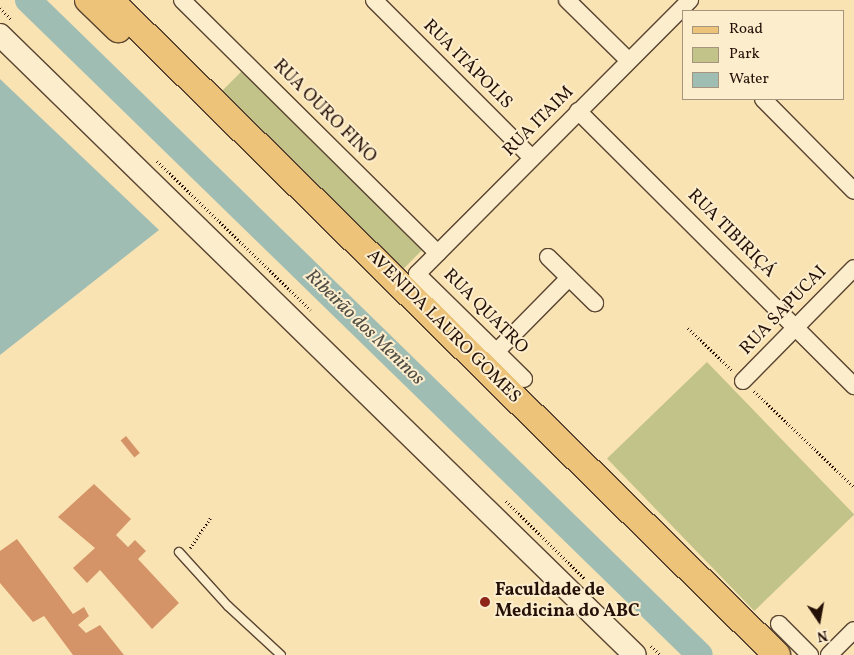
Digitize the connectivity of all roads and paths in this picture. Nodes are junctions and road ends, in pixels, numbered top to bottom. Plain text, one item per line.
1 (88, 0) edge
2 (110, 0) edge
3 (182, 0) edge
4 (374, 0) edge
5 (567, 0) edge
6 (680, 15) edge
7 (0, 34) edge
8 (628, 60) junction
9 (764, 100) edge
10 (578, 111) junction
11 (532, 158) junction
12 (854, 191) edge
13 (438, 253) junction
14 (548, 258) dead end
15 (854, 268) edge
16 (417, 274) joint
17 (569, 278) junction
18 (595, 303) dead end
19 (798, 327) junction
20 (688, 328) dead end
21 (496, 352) junction
22 (524, 380) dead end
23 (743, 381) junction
24 (854, 386) edge
25 (854, 487) edge
26 (212, 517) dead end
27 (182, 554) joint
28 (779, 624) dead end
29 (854, 630) edge
30 (281, 655) edge
31 (635, 655) edge
32 (755, 655) edge
33 (777, 655) edge
34 (810, 655) edge
35 (829, 655) edge

1 - 32 main road, AVENIDA LAURO GOMES
2 - 33 main road, AVENIDA LAURO GOMES
3 - 13 street, RUA OURO FINO
4 - 11 street, RUA ITÁPOLIS
5 - 8 street
6 - 8 street, RUA ITAIM
7 - 31 main road
8 - 10 street, RUA ITAIM
9 - 12 street
10 - 11 street, RUA ITAIM
10 - 19 street, RUA TIBIRIÇÁ
11 - 13 street, RUA ITAIM
13 - 16 street, RUA ITAIM
14 - 17 street
15 - 19 street, RUA SAPUCAI
16 - 21 street, RUA QUATRO
17 - 18 street
17 - 21 street
19 - 23 street, RUA SAPUCAI
19 - 24 street, RUA TIBIRIÇÁ
20 - 23 path
21 - 22 street, RUA QUATRO
23 - 25 path
26 - 27 path
27 - 30 lane
28 - 34 street
29 - 35 street

